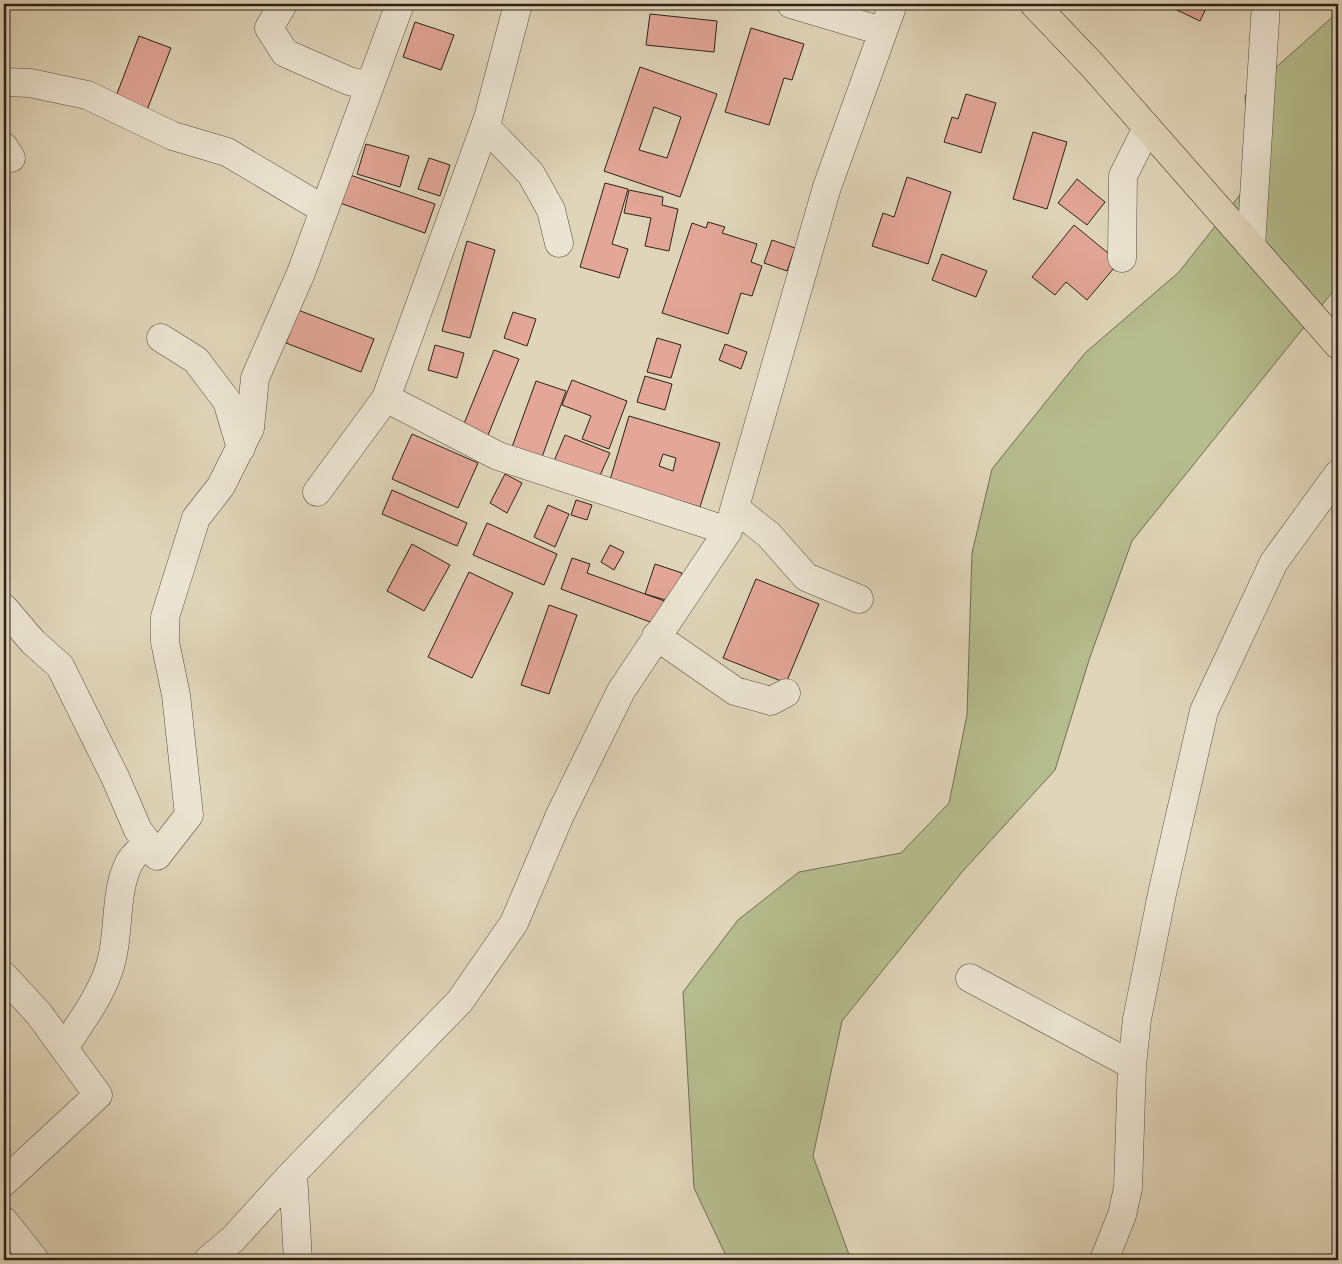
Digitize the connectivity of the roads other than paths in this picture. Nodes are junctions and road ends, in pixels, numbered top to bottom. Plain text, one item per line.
1 (283, 4) edge
2 (400, 4) edge
3 (518, 4) edge
4 (791, 4) edge
5 (892, 4) edge
6 (1034, 4) edge
7 (1266, 4) edge
8 (882, 31) junction
9 (4, 82) edge
10 (369, 86) junction
11 (485, 126) junction
12 (1147, 128) junction
13 (324, 209) junction
14 (559, 243) dead end
15 (1251, 246) junction
16 (1122, 258) dead end
17 (161, 338) dead end
18 (1338, 345) edge
19 (386, 398) junction
20 (241, 448) junction
21 (1338, 474) edge
22 (317, 492) dead end
23 (731, 520) junction
24 (858, 599) dead end
25 (4, 608) edge
26 (656, 636) junction
27 (786, 693) dead end
28 (148, 843) junction
29 (4, 976) edge
30 (970, 978) dead end
31 (64, 1048) junction
32 (1132, 1065) junction
33 (293, 1173) junction
34 (4, 1182) edge
35 (4, 1221) edge
36 (35, 1260) edge
37 (208, 1260) edge
38 (298, 1260) edge
39 (1104, 1260) edge

1 - 10 street
2 - 10 street
3 - 11 street
4 - 8 street
5 - 8 street
6 - 12 main road
7 - 15 street
8 - 23 street
9 - 13 street
10 - 13 street
11 - 14 street
11 - 19 street
12 - 15 main road
12 - 16 street
13 - 20 street
15 - 18 main road
17 - 20 street
19 - 22 street
19 - 23 street
20 - 28 street
21 - 32 street
23 - 24 street
23 - 26 street
25 - 28 street
26 - 27 street
26 - 33 street
28 - 31 street
29 - 31 street
30 - 32 street
31 - 34 street
32 - 39 street
33 - 37 street
33 - 38 street
35 - 36 street

